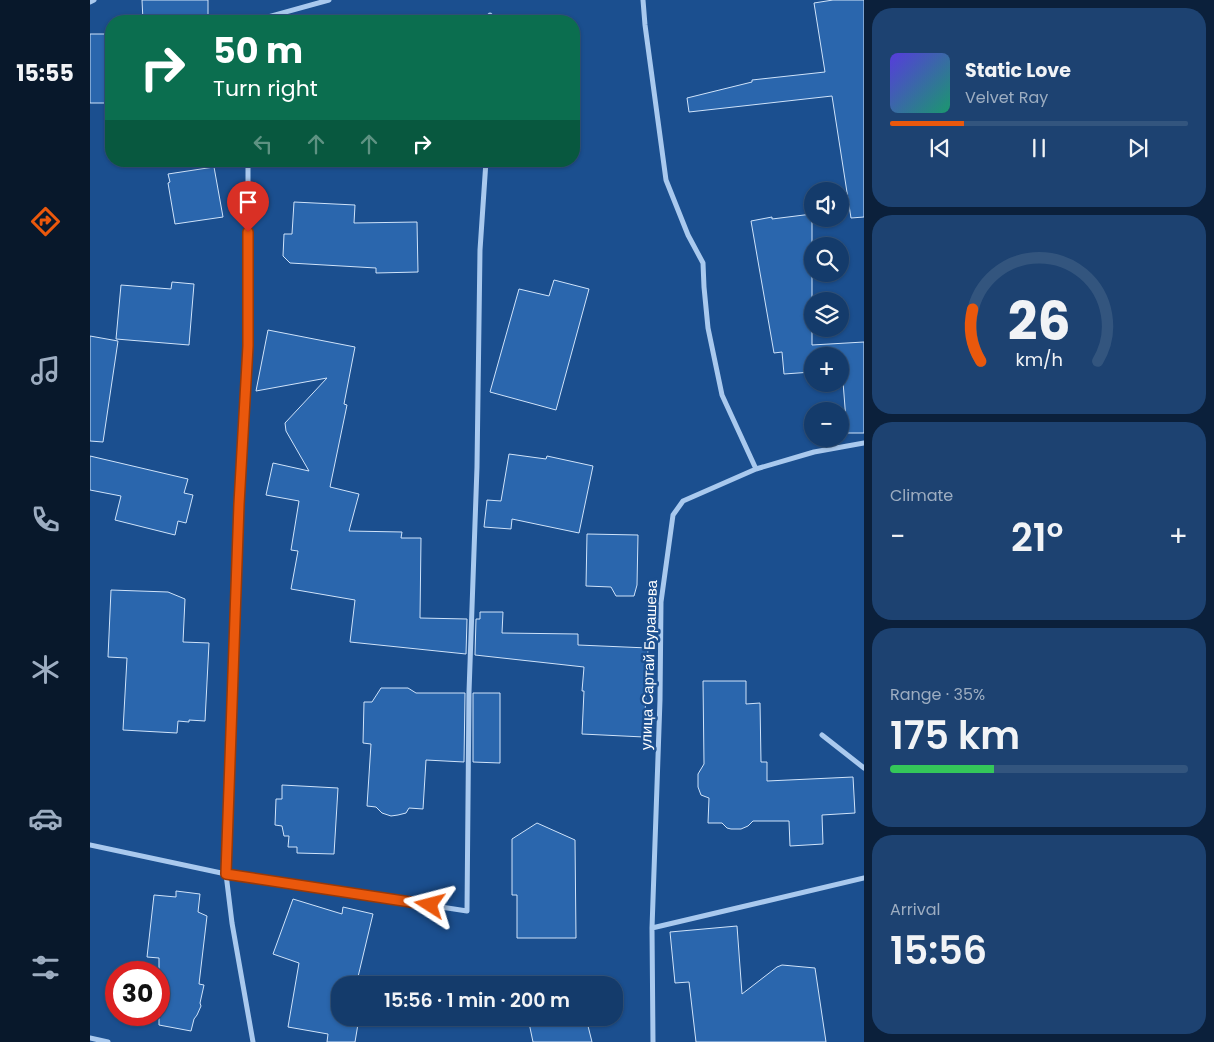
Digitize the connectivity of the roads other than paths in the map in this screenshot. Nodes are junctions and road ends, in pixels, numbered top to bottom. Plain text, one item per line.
1 (94, 0) edge
2 (329, 0) edge
3 (643, 0) edge
4 (90, 2) edge
5 (275, 15) edge
6 (248, 167) edge
7 (486, 167) edge
8 (864, 443) edge
9 (756, 469) junction
10 (822, 735) dead end
11 (864, 768) edge
12 (90, 845) edge
13 (226, 874) junction
14 (864, 878) edge
15 (652, 928) junction
16 (90, 1038) edge
17 (108, 1042) edge
18 (253, 1042) edge
19 (653, 1042) edge

1 - 4 street
2 - 5 street
3 - 9 street
6 - 13 street
7 - 13 street
8 - 9 street, улица Сартай Бурашева
9 - 15 street, улица Сартай Бурашева
10 - 11 street
12 - 13 street
13 - 18 street
14 - 15 street
15 - 19 street, улица Сартай Бурашева
16 - 17 street

